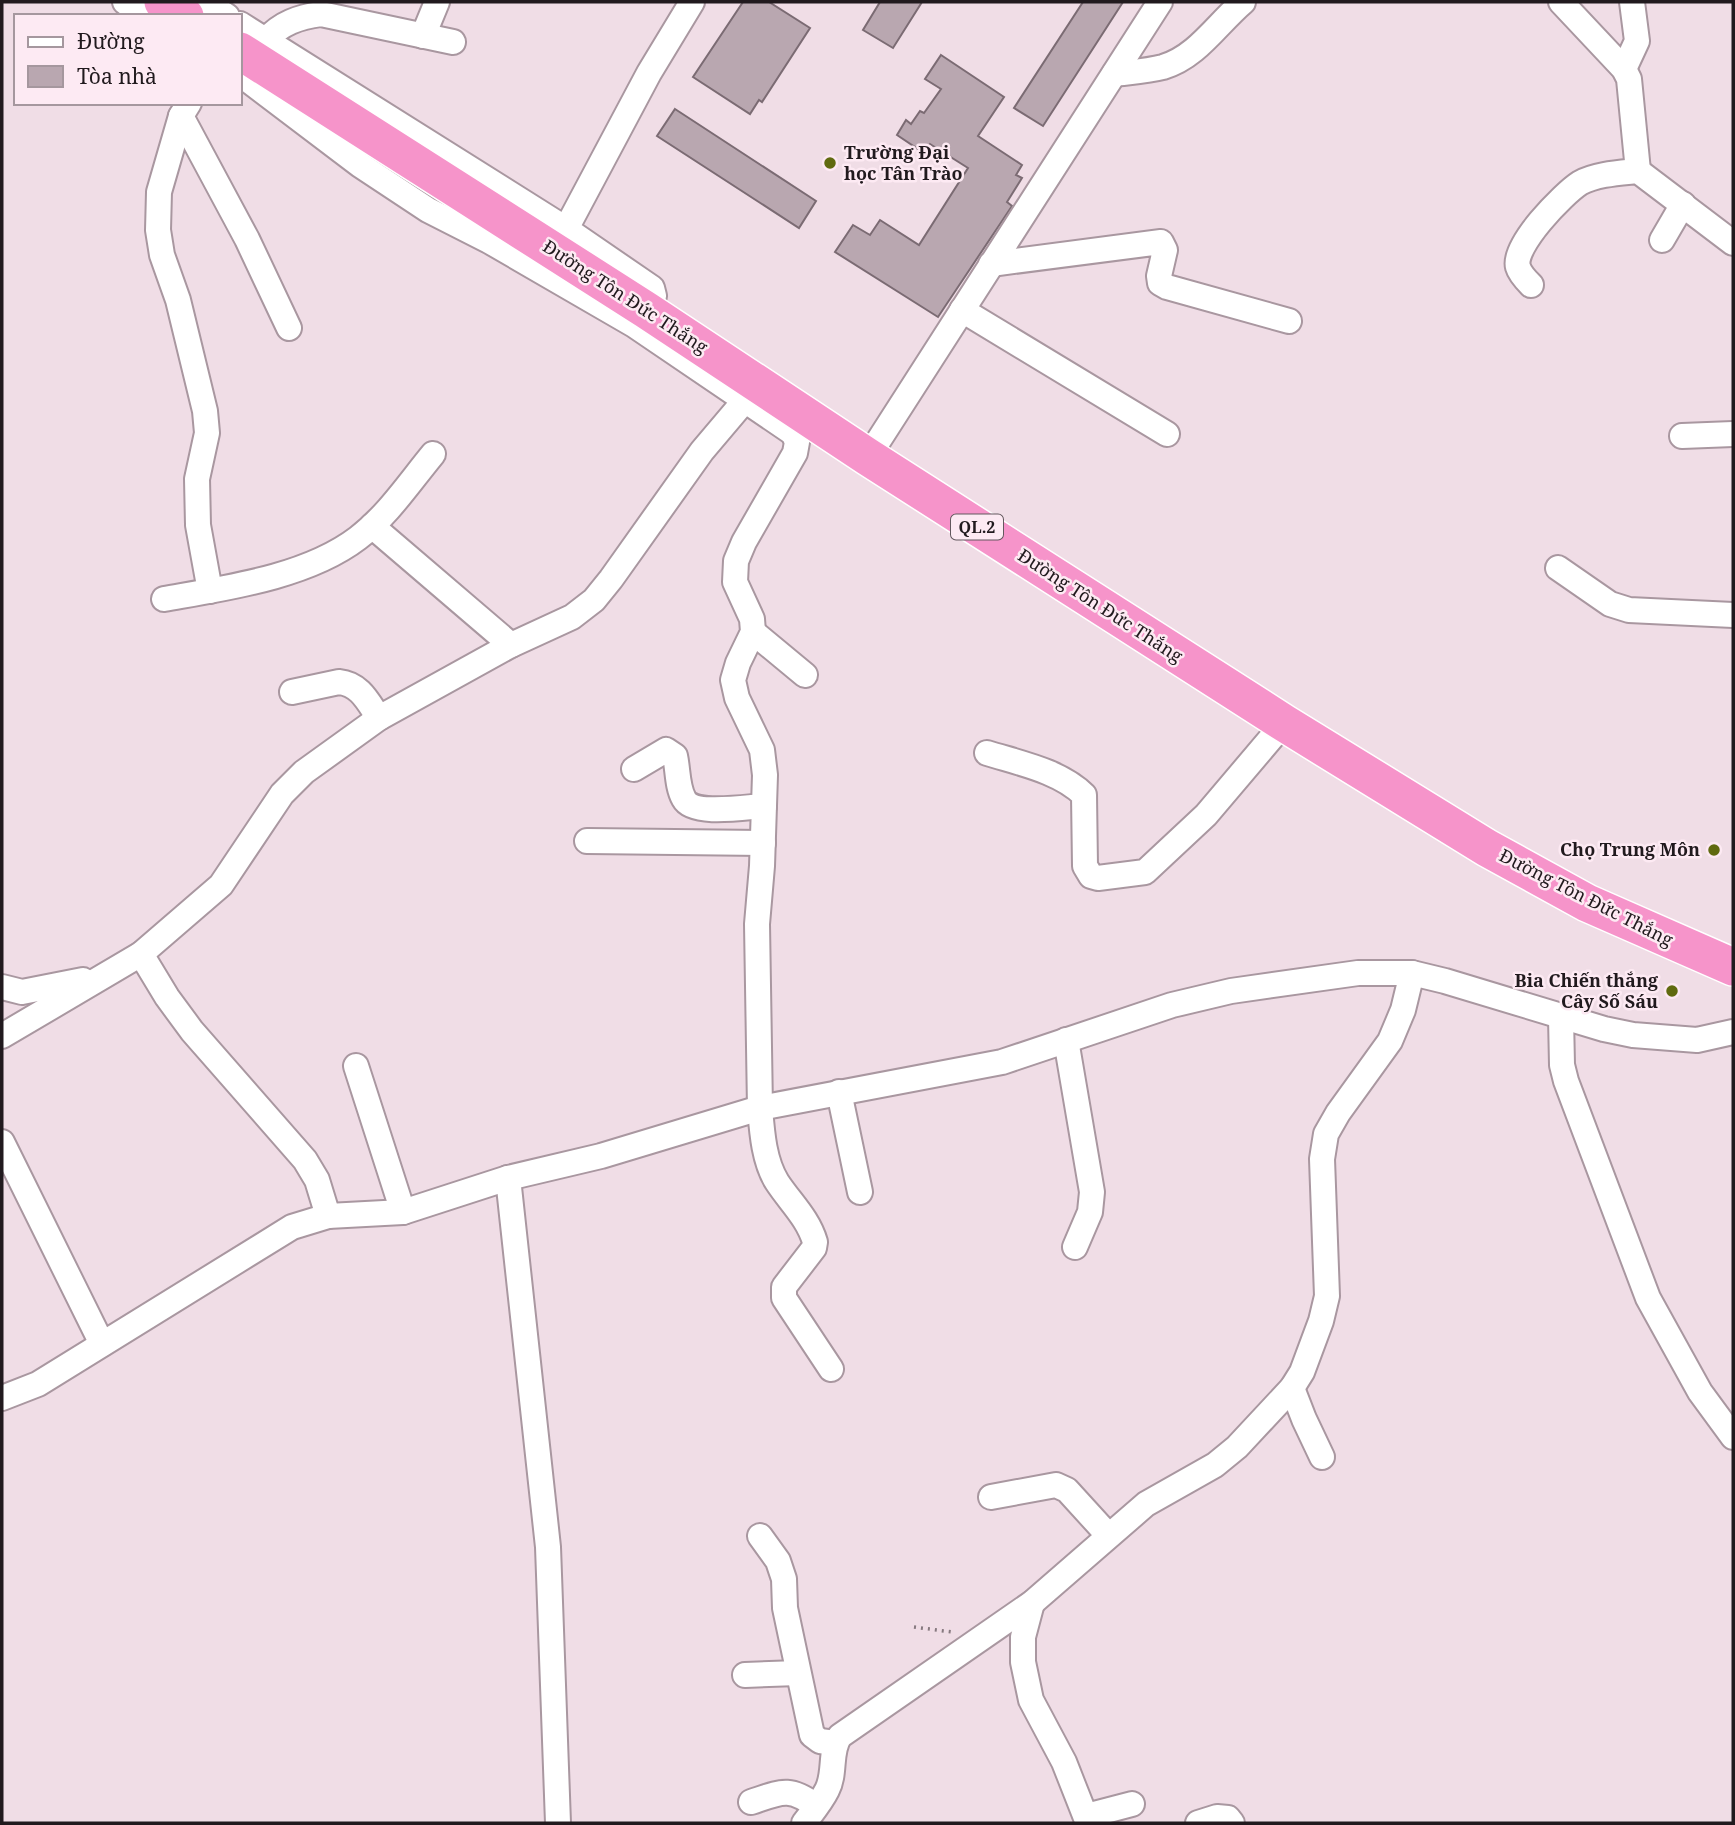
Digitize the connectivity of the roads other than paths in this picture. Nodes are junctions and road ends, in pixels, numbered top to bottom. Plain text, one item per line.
1 (125, 2) edge
2 (205, 2) edge
3 (437, 2) edge
4 (692, 2) edge
5 (1160, 2) edge
6 (1243, 2) edge
7 (1561, 2) edge
8 (1632, 2) edge
9 (166, 8) edge
10 (224, 14) edge
11 (242, 27) edge
12 (423, 36) junction
13 (453, 42) dead end
14 (253, 45) edge
15 (1624, 69) junction
16 (1114, 74) junction
17 (242, 76) edge
18 (185, 110) edge
19 (1638, 171) junction
20 (1683, 204) junction
21 (566, 229) junction
22 (1662, 240) dead end
23 (1733, 243) edge
24 (991, 264) junction
25 (1531, 285) dead end
26 (962, 310) junction
27 (640, 317) junction
28 (1289, 321) dead end
29 (289, 328) dead end
30 (746, 399) junction
31 (1167, 434) dead end
32 (1733, 434) edge
33 (1682, 436) dead end
34 (433, 454) dead end
35 (868, 457) junction
36 (372, 526) junction
37 (1558, 568) dead end
38 (210, 591) junction
39 (164, 599) dead end
40 (1733, 615) edge
41 (753, 632) junction
42 (511, 645) junction
43 (805, 675) dead end
44 (292, 692) dead end
45 (379, 718) junction
46 (1284, 723) junction
47 (987, 753) dead end
48 (634, 769) dead end
49 (764, 806) junction
50 (587, 841) dead end
51 (763, 844) junction
52 (141, 954) junction
53 (1733, 967) edge
54 (1412, 973) junction
55 (99, 977) junction
56 (2, 986) edge
57 (1561, 1017) junction
58 (1733, 1032) edge
59 (2, 1036) edge
60 (1066, 1040) junction
61 (356, 1066) dead end
62 (839, 1092) junction
63 (760, 1108) junction
64 (2, 1142) edge
65 (508, 1178) junction
66 (860, 1192) dead end
67 (403, 1212) junction
68 (328, 1216) junction
69 (1075, 1247) dead end
70 (102, 1344) junction
71 (831, 1369) dead end
72 (1292, 1388) junction
73 (2, 1398) edge
74 (1733, 1437) edge
75 (1322, 1457) dead end
76 (992, 1497) dead end
77 (1108, 1535) junction
78 (760, 1536) dead end
79 (1032, 1603) junction
80 (798, 1673) junction
81 (745, 1675) dead end
82 (835, 1744) junction
83 (751, 1802) dead end
84 (1132, 1804) dead end
85 (810, 1814) edge
86 (1087, 1820) edge
87 (558, 1823) edge
88 (1198, 1823) edge
89 (1232, 1823) edge

1 - 9 street
2 - 10 street
3 - 12 street
4 - 21 street
5 - 16 street
6 - 16 street
7 - 15 street
8 - 15 street
11 - 14 street
12 - 13 street
12 - 14 street
14 - 21 street
14 - 27 highway, Đường Tôn Đức Thắng / QL.2
15 - 19 street
16 - 24 street
17 - 27 street
18 - 29 street
18 - 38 street
19 - 20 street
19 - 25 street
20 - 22 street
20 - 23 street
21 - 27 street
24 - 26 street
24 - 28 street
26 - 31 street
26 - 35 street
27 - 30 street
27 - 35 highway, Đường Tôn Đức Thắng / QL.2
30 - 41 street
30 - 42 street
32 - 33 street
34 - 36 street
35 - 46 highway, Đường Tôn Đức Thắng / QL.2
36 - 38 street
36 - 42 street
37 - 40 street
38 - 39 street
41 - 43 street
41 - 49 street
42 - 45 street
44 - 45 street
45 - 52 street
46 - 47 street
46 - 53 highway, Đường Tôn Đức Thắng / QL.2
48 - 49 street
49 - 51 street
50 - 51 street
51 - 63 street
52 - 55 street
52 - 68 street
54 - 57 street
54 - 60 street
54 - 72 street
55 - 56 street
55 - 59 street
57 - 58 street
57 - 74 street
60 - 62 street
60 - 69 street
61 - 67 street
62 - 63 street
62 - 66 street
63 - 65 street
63 - 71 street
64 - 70 street
65 - 67 street
65 - 87 street
67 - 68 street
68 - 70 street
70 - 73 street
72 - 75 street
72 - 77 street
76 - 77 street
77 - 79 street
78 - 80 street
79 - 82 street
79 - 86 street
80 - 81 street
80 - 82 street
82 - 85 street
83 - 85 street
84 - 86 street
88 - 89 street

